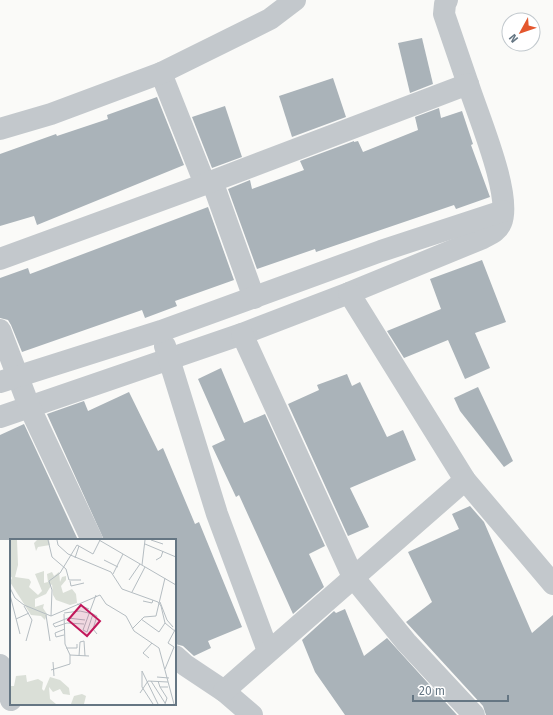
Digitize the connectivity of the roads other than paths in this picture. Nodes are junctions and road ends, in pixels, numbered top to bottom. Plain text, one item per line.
1 (295, 0) edge
2 (447, 0) edge
3 (161, 73) junction
4 (468, 84) junction
5 (0, 129) edge
6 (208, 182) junction
7 (503, 211) junction
8 (0, 259) edge
9 (349, 293) junction
10 (254, 298) junction
11 (0, 330) edge
12 (161, 331) junction
13 (242, 334) junction
14 (170, 360) junction
15 (9, 379) edge
16 (29, 406) junction
17 (0, 417) edge
18 (465, 480) junction
19 (92, 539) edge
20 (352, 577) junction
21 (553, 584) edge
22 (268, 651) junction
23 (176, 657) edge
24 (0, 665) edge
25 (224, 691) junction
26 (10, 697) edge
27 (12, 705) edge
28 (16, 715) edge
29 (252, 715) edge
30 (474, 715) edge

1 - 3 street
2 - 4 street
3 - 5 street
3 - 6 street
4 - 6 street
4 - 7 street
6 - 8 street
6 - 10 street
7 - 9 street
7 - 10 street
9 - 13 street
9 - 18 street
10 - 12 street
11 - 15 street
12 - 14 street
12 - 15 street
13 - 14 street
13 - 20 street
14 - 16 street
14 - 22 street
15 - 16 street
16 - 17 street
16 - 19 street
18 - 20 street
18 - 21 street
20 - 22 street
20 - 30 street
22 - 25 street
23 - 25 street
24 - 26 street
25 - 29 street
27 - 28 street

